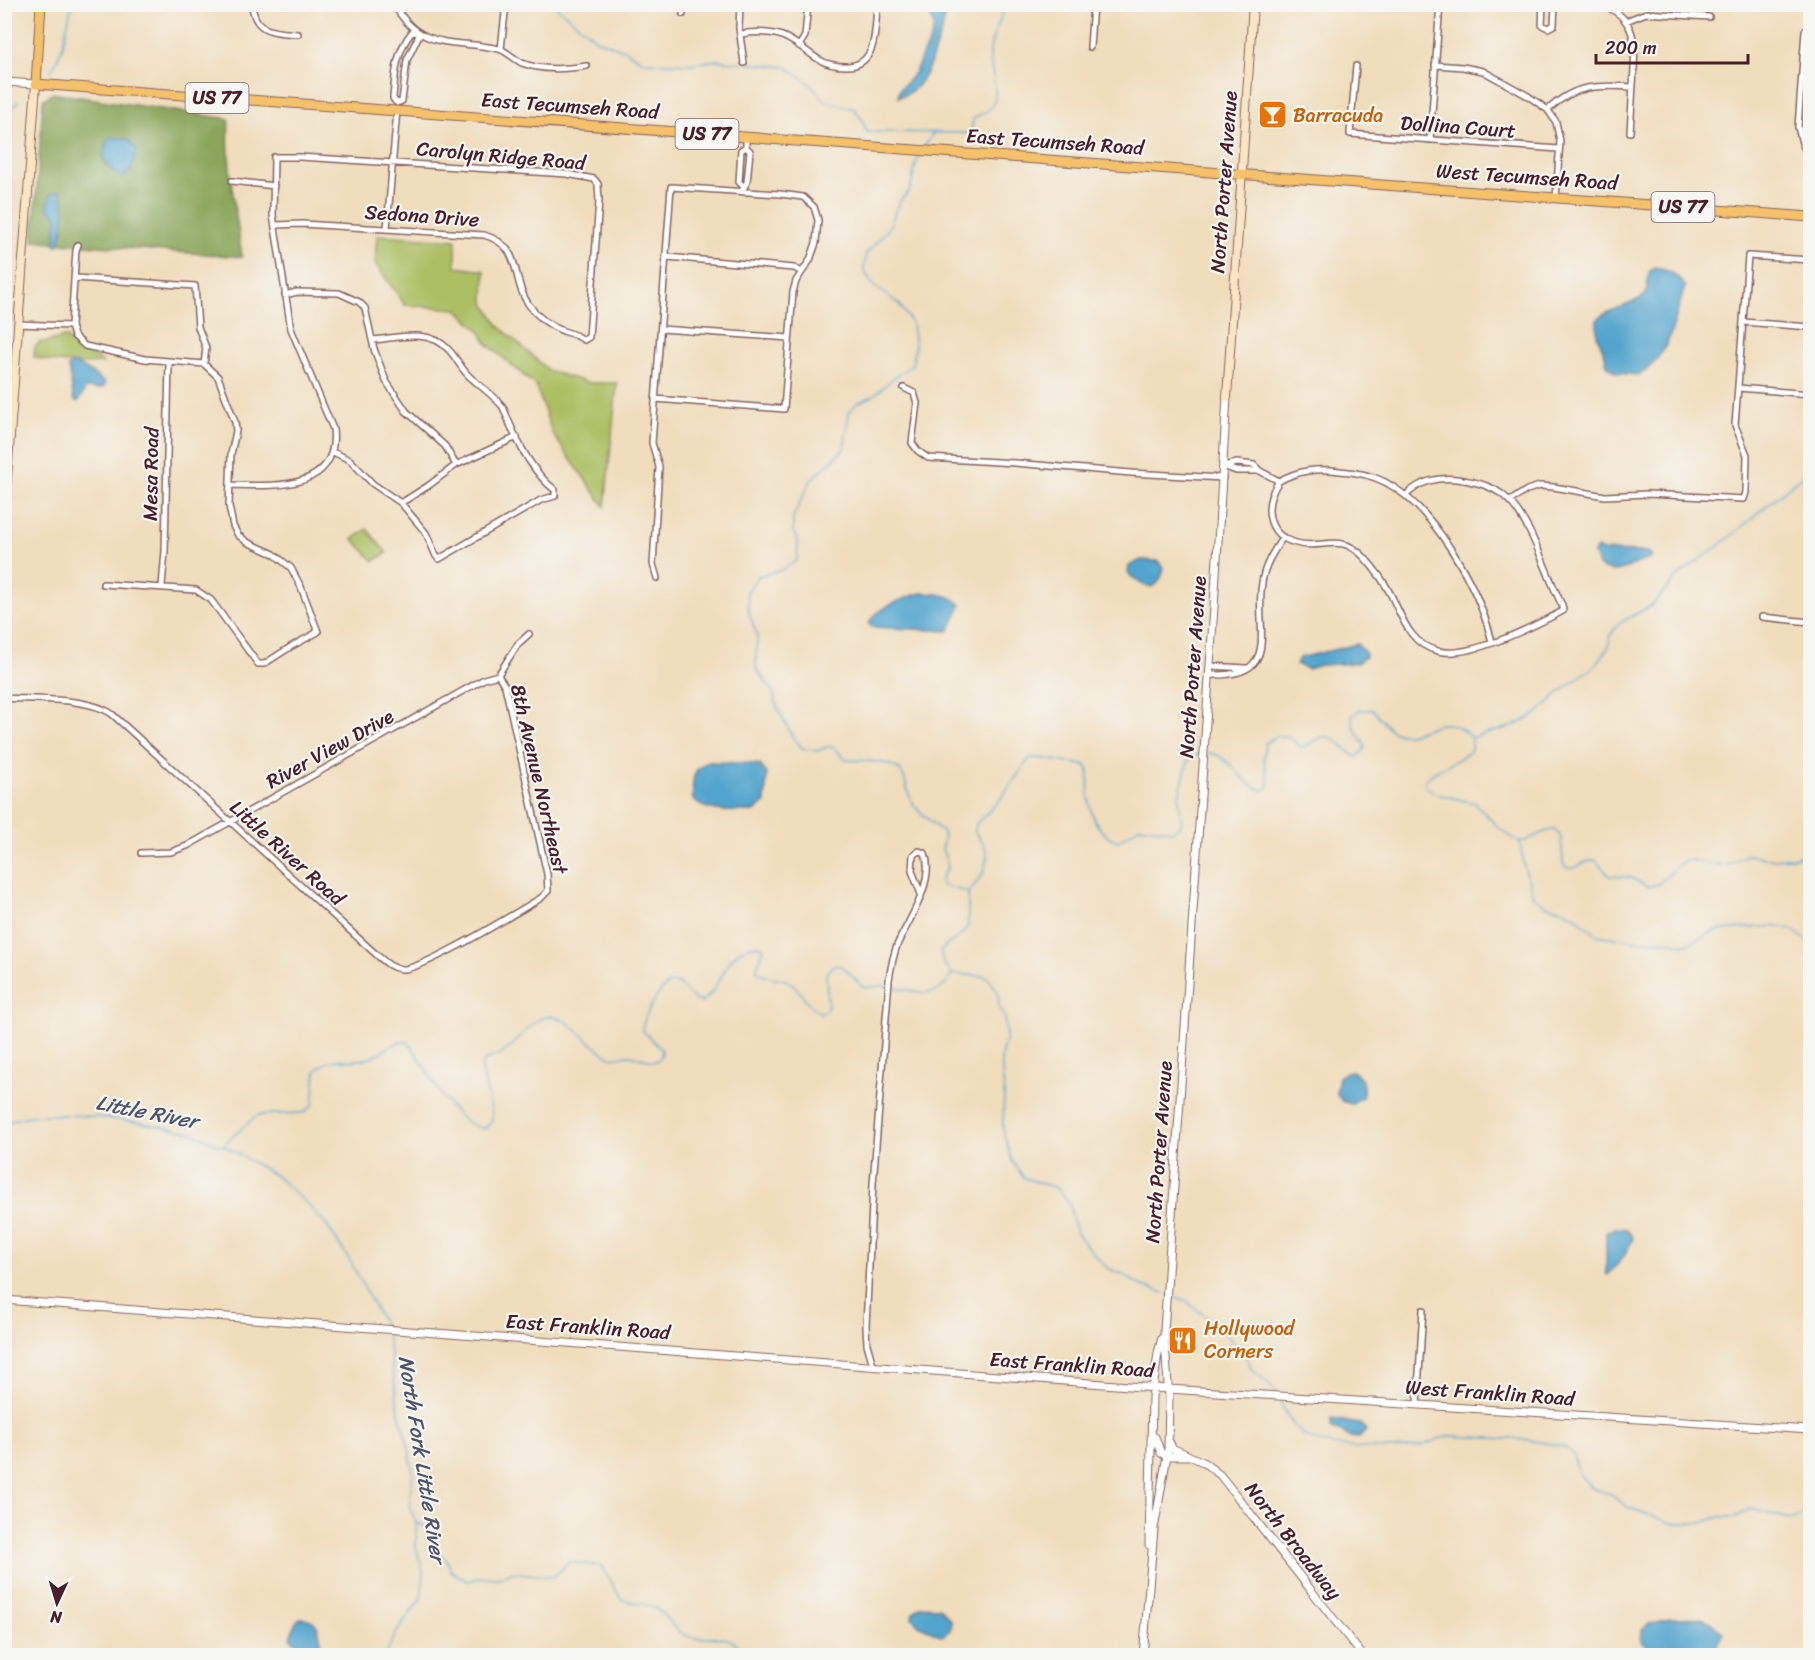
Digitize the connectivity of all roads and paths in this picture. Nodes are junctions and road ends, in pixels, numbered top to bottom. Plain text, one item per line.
1 (41, 4) edge
2 (252, 4) edge
3 (393, 4) edge
4 (506, 4) edge
5 (684, 4) edge
6 (740, 4) edge
7 (808, 4) edge
8 (877, 4) edge
9 (1093, 4) edge
10 (1253, 4) edge
11 (1440, 4) edge
12 (1543, 4) edge
13 (1556, 4) edge
14 (1598, 4) edge
15 (683, 14) dead end
16 (1709, 17) dead end
17 (1626, 21) junction
18 (1805, 31) dead end
19 (420, 33) junction
20 (298, 34) dead end
21 (741, 34) junction
22 (799, 46) junction
23 (1090, 47) dead end
24 (501, 50) junction
25 (744, 63) dead end
26 (1436, 65) junction
27 (586, 66) dead end
28 (1356, 66) dead end
29 (4, 82) edge
30 (36, 84) junction
31 (1633, 87) junction
32 (397, 107) junction
33 (1548, 110) junction
34 (1630, 132) dead end
35 (1430, 140) junction
36 (746, 142) junction
37 (1559, 149) junction
38 (1810, 160) edge
39 (392, 163) junction
40 (1241, 174) junction
41 (232, 181) dead end
42 (274, 186) junction
43 (743, 189) junction
44 (1556, 198) junction
45 (1810, 217) edge
46 (275, 225) junction
47 (387, 228) junction
48 (78, 245) dead end
49 (666, 257) junction
50 (1810, 260) edge
51 (802, 272) junction
52 (75, 278) junction
53 (285, 295) junction
54 (1743, 322) junction
55 (18, 324) junction
56 (71, 326) junction
57 (1810, 327) edge
58 (661, 329) junction
59 (789, 338) junction
60 (372, 340) junction
61 (584, 340) joint
62 (169, 362) junction
63 (204, 364) junction
64 (904, 388) dead end
65 (1738, 388) junction
66 (1810, 394) edge
67 (1227, 397) joint
68 (655, 399) junction
69 (517, 437) junction
70 (333, 452) junction
71 (456, 465) junction
72 (1223, 466) junction
73 (1223, 478) junction
74 (1279, 481) junction
75 (230, 485) junction
76 (1406, 495) junction
77 (1510, 501) junction
78 (401, 503) junction
79 (4, 517) edge
80 (1283, 537) junction
81 (657, 578) dead end
82 (103, 584) dead end
83 (162, 586) junction
84 (1762, 616) dead end
85 (1810, 622) edge
86 (529, 634) dead end
87 (1492, 642) junction
88 (1210, 666) junction
89 (1248, 668) junction
90 (498, 675) junction
91 (1209, 675) junction
92 (4, 698) edge
93 (230, 822) junction
94 (141, 853) dead end
95 (548, 891) joint
96 (921, 894) junction
97 (4, 1300) edge
98 (1424, 1310) dead end
99 (1164, 1332) junction
100 (873, 1365) junction
101 (1153, 1387) junction
102 (1168, 1389) junction
103 (1417, 1405) junction
104 (1151, 1417) junction
105 (1810, 1430) edge
106 (1169, 1439) junction
107 (1168, 1456) junction
108 (1190, 1456) junction
109 (1148, 1589) junction
110 (1143, 1656) edge
111 (1363, 1656) edge

1 - 30 main road
2 - 20 street
3 - 19 street
4 - 24 street
5 - 15 street
6 - 21 street
7 - 22 street
8 - 22 street
9 - 23 street
10 - 40 main road, North Porter Avenue
11 - 26 street
12 - 13 street
14 - 17 street
16 - 17 street
17 - 31 street
18 - 38 street
19 - 24 street
19 - 32 street
19 - 32 street
21 - 22 street
21 - 25 street
24 - 27 street
26 - 33 street
26 - 35 street
28 - 35 street, Dollina Court
29 - 30 street, East Tecumseh Road
30 - 32 main road, East Tecumseh Road / US 77
30 - 55 main road
31 - 33 street
31 - 34 street
32 - 36 main road, East Tecumseh Road / US 77
32 - 39 street
33 - 37 street
35 - 37 street, Dollina Court
36 - 40 main road, East Tecumseh Road / US 77
36 - 43 street
37 - 44 street
39 - 42 street, Carolyn Ridge Road
39 - 47 street
39 - 61 street, Carolyn Ridge Road
40 - 44 main road, West Tecumseh Road / US 77
40 - 67 main road, North Porter Avenue
41 - 42 street
42 - 46 street
43 - 49 street
43 - 51 street
44 - 45 main road, West Tecumseh Road / US 77
46 - 47 street, Sedona Drive
46 - 53 street
47 - 61 street, Sedona Drive
48 - 52 street
49 - 51 street
49 - 58 street
50 - 54 street
51 - 59 street
52 - 56 street
52 - 63 street
53 - 60 street
53 - 70 street
54 - 57 street
54 - 65 street
55 - 56 street
55 - 79 main road
56 - 62 street
58 - 59 street
58 - 68 street
59 - 68 street
60 - 69 street
60 - 71 street
62 - 63 street
62 - 83 street, Mesa Road
63 - 75 street
64 - 73 street
65 - 66 street
65 - 77 street
67 - 72 street, North Porter Avenue
68 - 81 street
69 - 71 street
69 - 78 street
70 - 75 street
70 - 78 street
71 - 78 street
72 - 73 street, North Porter Avenue
72 - 74 street
73 - 88 street, North Porter Avenue
74 - 76 street
74 - 80 street
75 - 83 street
76 - 77 street
76 - 87 street
77 - 87 street
80 - 87 street
80 - 89 street
82 - 83 street
84 - 85 street
86 - 90 street
88 - 89 street
88 - 91 street, North Porter Avenue
89 - 91 street
90 - 93 street, River View Drive
90 - 95 street, 8th Avenue Northeast
91 - 99 street, North Porter Avenue
92 - 93 street, Little River Road
93 - 94 street, River View Drive
93 - 95 street, Little River Road
96 - 96 street
96 - 100 street
97 - 100 street, East Franklin Road
98 - 103 street
99 - 101 street, North Porter Avenue
99 - 102 street, North Porter Avenue
100 - 101 street, East Franklin Road
101 - 102 street, East Franklin Road
101 - 104 street, North Porter Avenue
102 - 103 street, West Franklin Road
102 - 106 street, North Porter Avenue
103 - 105 street, West Franklin Road
104 - 107 street
104 - 109 street, North Porter Avenue
106 - 107 street, North Porter Avenue
106 - 108 street, North Broadway
107 - 108 street
107 - 109 street, North Porter Avenue
108 - 111 street, North Broadway
109 - 110 street, North Porter Avenue

